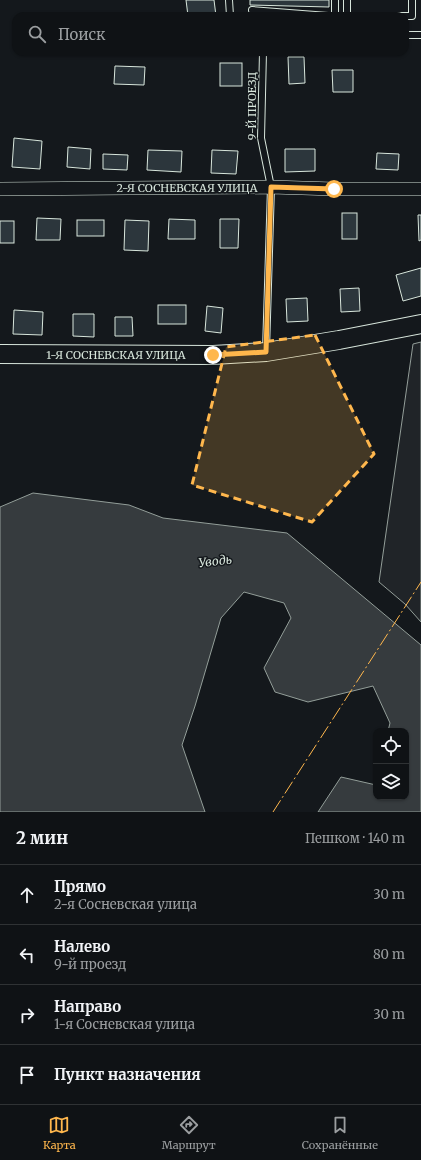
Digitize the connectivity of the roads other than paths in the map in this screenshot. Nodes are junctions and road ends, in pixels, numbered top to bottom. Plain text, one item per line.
1 (229, 0) edge
2 (335, 0) edge
3 (347, 0) edge
4 (412, 0) edge
5 (252, 10) dead end
6 (230, 12) edge
7 (277, 12) edge
8 (335, 12) edge
9 (347, 12) edge
10 (409, 16) edge
11 (409, 35) edge
12 (421, 35) edge
13 (263, 56) edge
14 (271, 187) junction
15 (0, 189) edge
16 (421, 189) edge
17 (421, 324) edge
18 (266, 352) junction
19 (0, 354) edge

1 - 6 lane
2 - 8 lane
3 - 9 lane
4 - 10 lane
5 - 7 lane
11 - 12 lane
13 - 14 lane, 9-Й ПРОЕЗД
14 - 15 street, 2-Я СОСНЕВСКАЯ УЛИЦА
14 - 16 street, 2-Я СОСНЕВСКАЯ УЛИЦА
14 - 18 lane, 9-Й ПРОЕЗД
17 - 18 main road, 1-Я СОСНЕВСКАЯ УЛИЦА
18 - 19 main road, 1-Я СОСНЕВСКАЯ УЛИЦА

